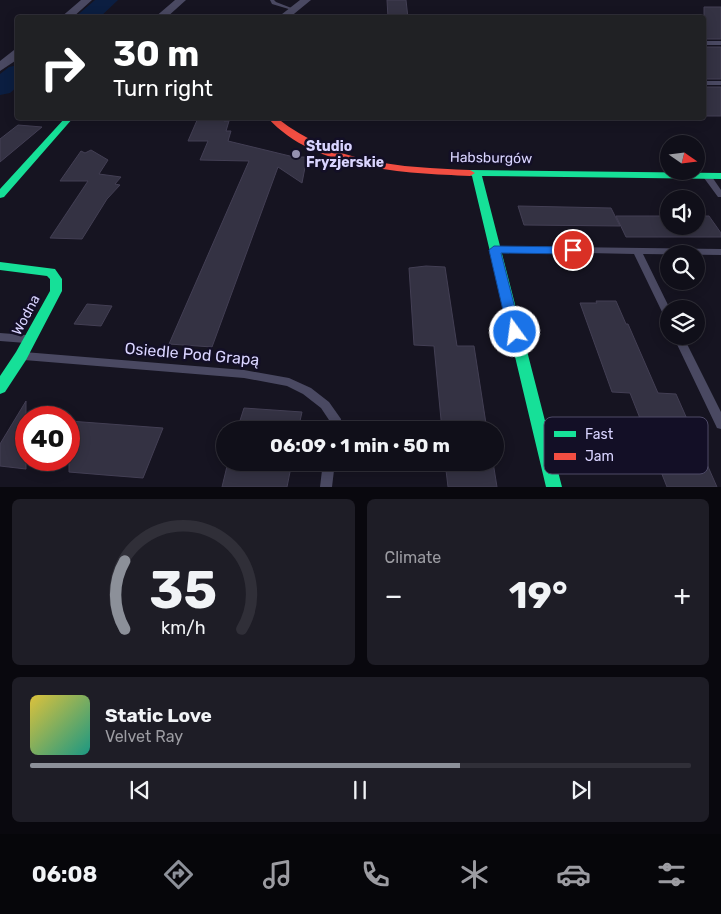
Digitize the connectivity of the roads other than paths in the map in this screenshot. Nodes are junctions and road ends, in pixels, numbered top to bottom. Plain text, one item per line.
1 (87, 0) edge
2 (180, 0) edge
3 (272, 0) edge
4 (306, 0) edge
5 (292, 8) junction
6 (68, 15) edge
7 (162, 15) edge
8 (285, 15) edge
9 (706, 43) edge
10 (721, 43) edge
11 (15, 55) edge
12 (0, 67) edge
13 (706, 83) edge
14 (721, 83) edge
15 (67, 120) edge
16 (274, 120) edge
17 (476, 173) junction
18 (707, 176) junction
19 (721, 176) edge
20 (0, 195) edge
21 (721, 195) edge
22 (494, 250) junction
23 (638, 251) junction
24 (721, 252) edge
25 (0, 266) edge
26 (661, 300) edge
27 (0, 337) edge
28 (31, 339) junction
29 (682, 345) edge
30 (21, 356) junction
31 (0, 388) edge
32 (335, 421) edge
33 (721, 424) edge
34 (544, 447) edge
35 (328, 471) edge
36 (326, 486) edge

1 - 6 street
2 - 7 street
3 - 5 lane
4 - 5 street
5 - 8 street
9 - 10 lane
11 - 12 street
13 - 14 lane
15 - 20 street
16 - 17 street, Habsburgów
17 - 18 street, Habsburgów
17 - 22 street
18 - 19 street, Habsburgów
18 - 21 lane
22 - 23 lane
22 - 34 street
23 - 24 lane
23 - 26 lane
25 - 28 street, Wodna
27 - 28 lane
28 - 30 street, Wodna
29 - 33 lane
30 - 31 street, Wodna
30 - 32 lane, Osiedle Pod Grapą
35 - 36 lane

